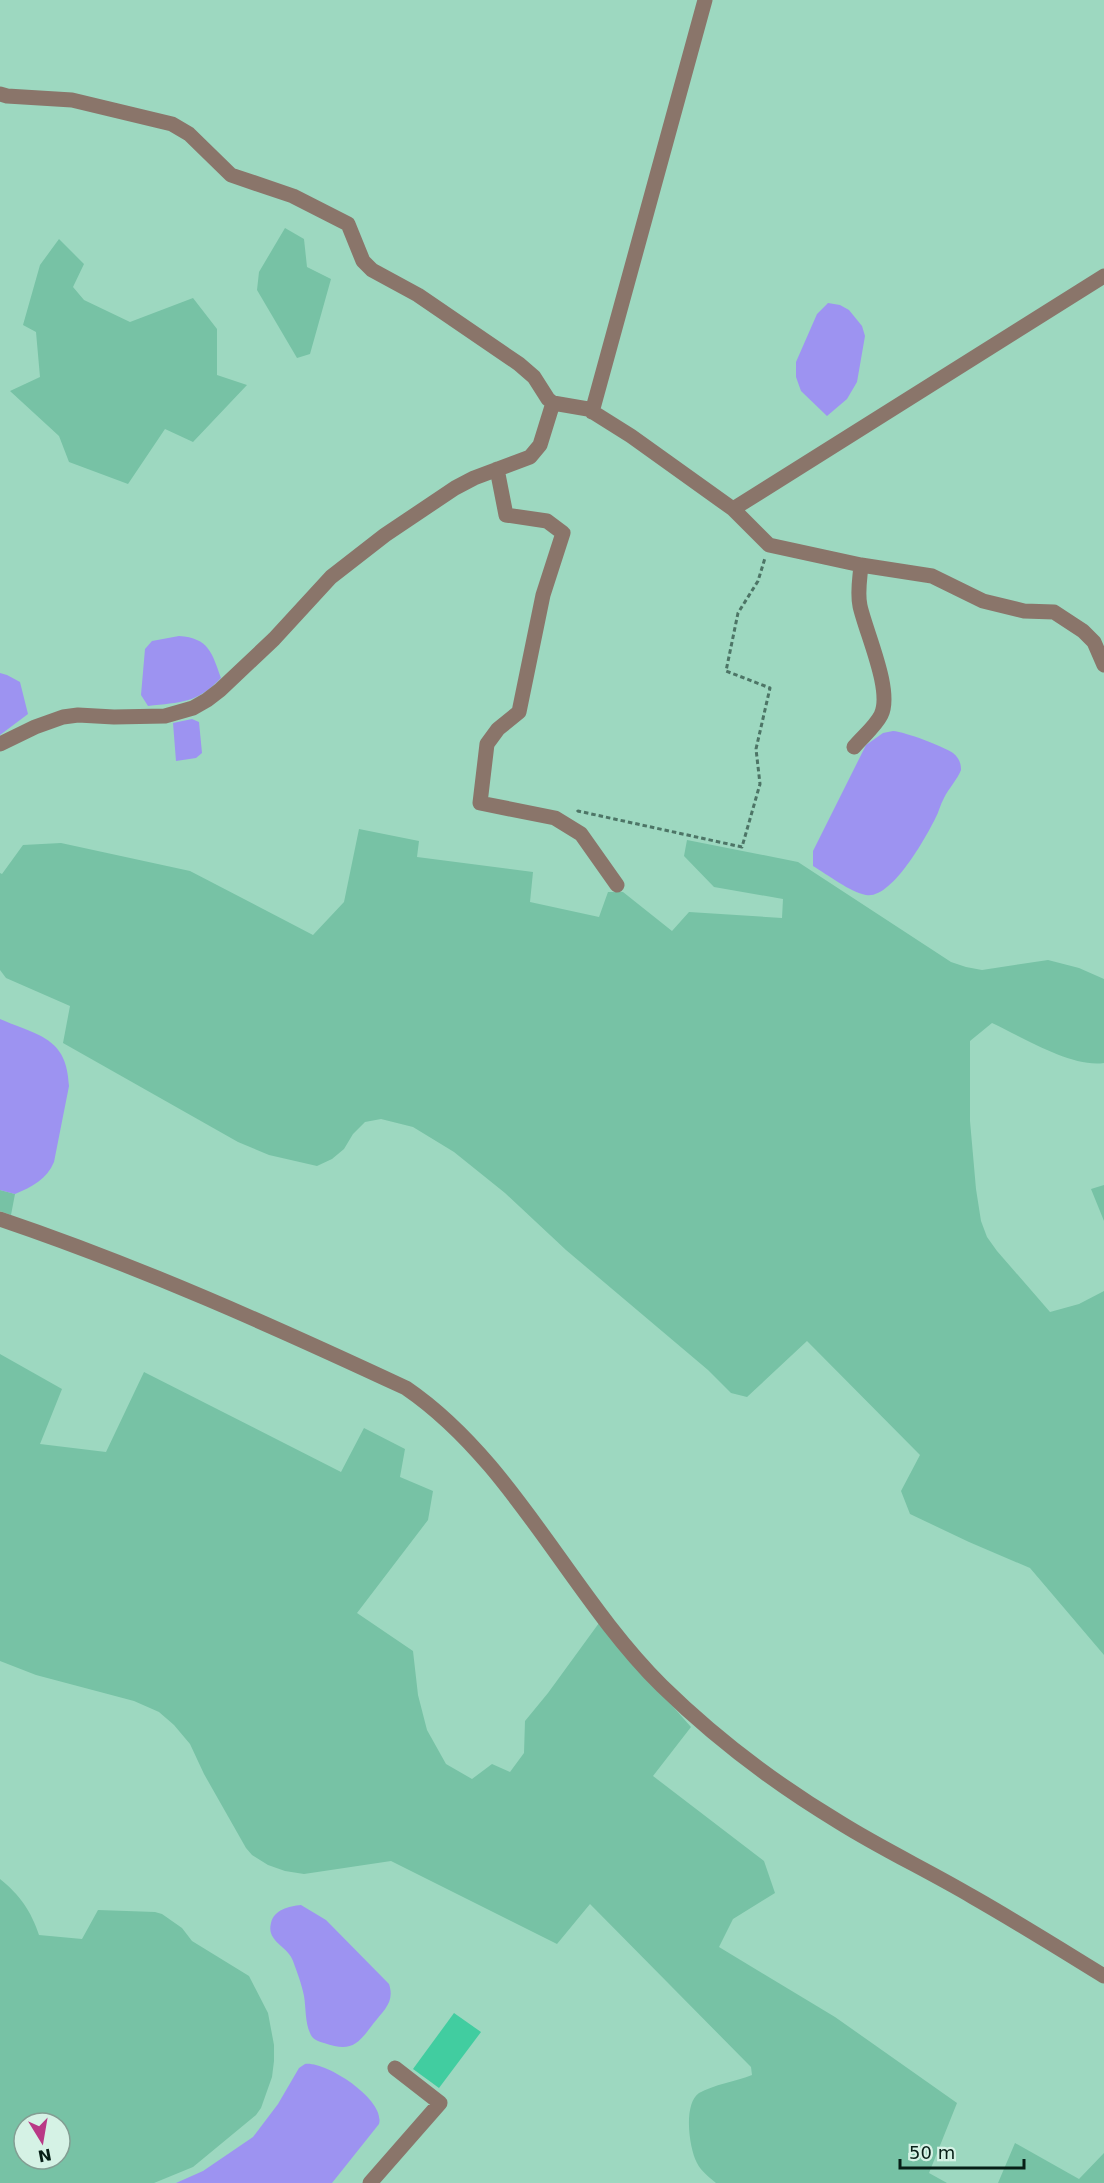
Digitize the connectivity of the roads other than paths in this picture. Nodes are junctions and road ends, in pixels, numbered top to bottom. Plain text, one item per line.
1 (705, 0) edge
2 (0, 94) edge
3 (1104, 276) edge
4 (554, 403) junction
5 (592, 412) junction
6 (497, 469) junction
7 (733, 509) junction
8 (861, 565) junction
9 (1104, 665) edge
10 (0, 744) edge
11 (854, 747) dead end
12 (617, 885) dead end
13 (0, 1219) edge
14 (1104, 1976) edge
15 (395, 2068) dead end
16 (370, 2183) edge

1 - 5 street
2 - 4 street
3 - 7 street
4 - 5 street
4 - 6 street
5 - 7 street
6 - 10 street
6 - 12 street
7 - 8 street
8 - 9 street
8 - 11 street
13 - 14 street
15 - 16 street

